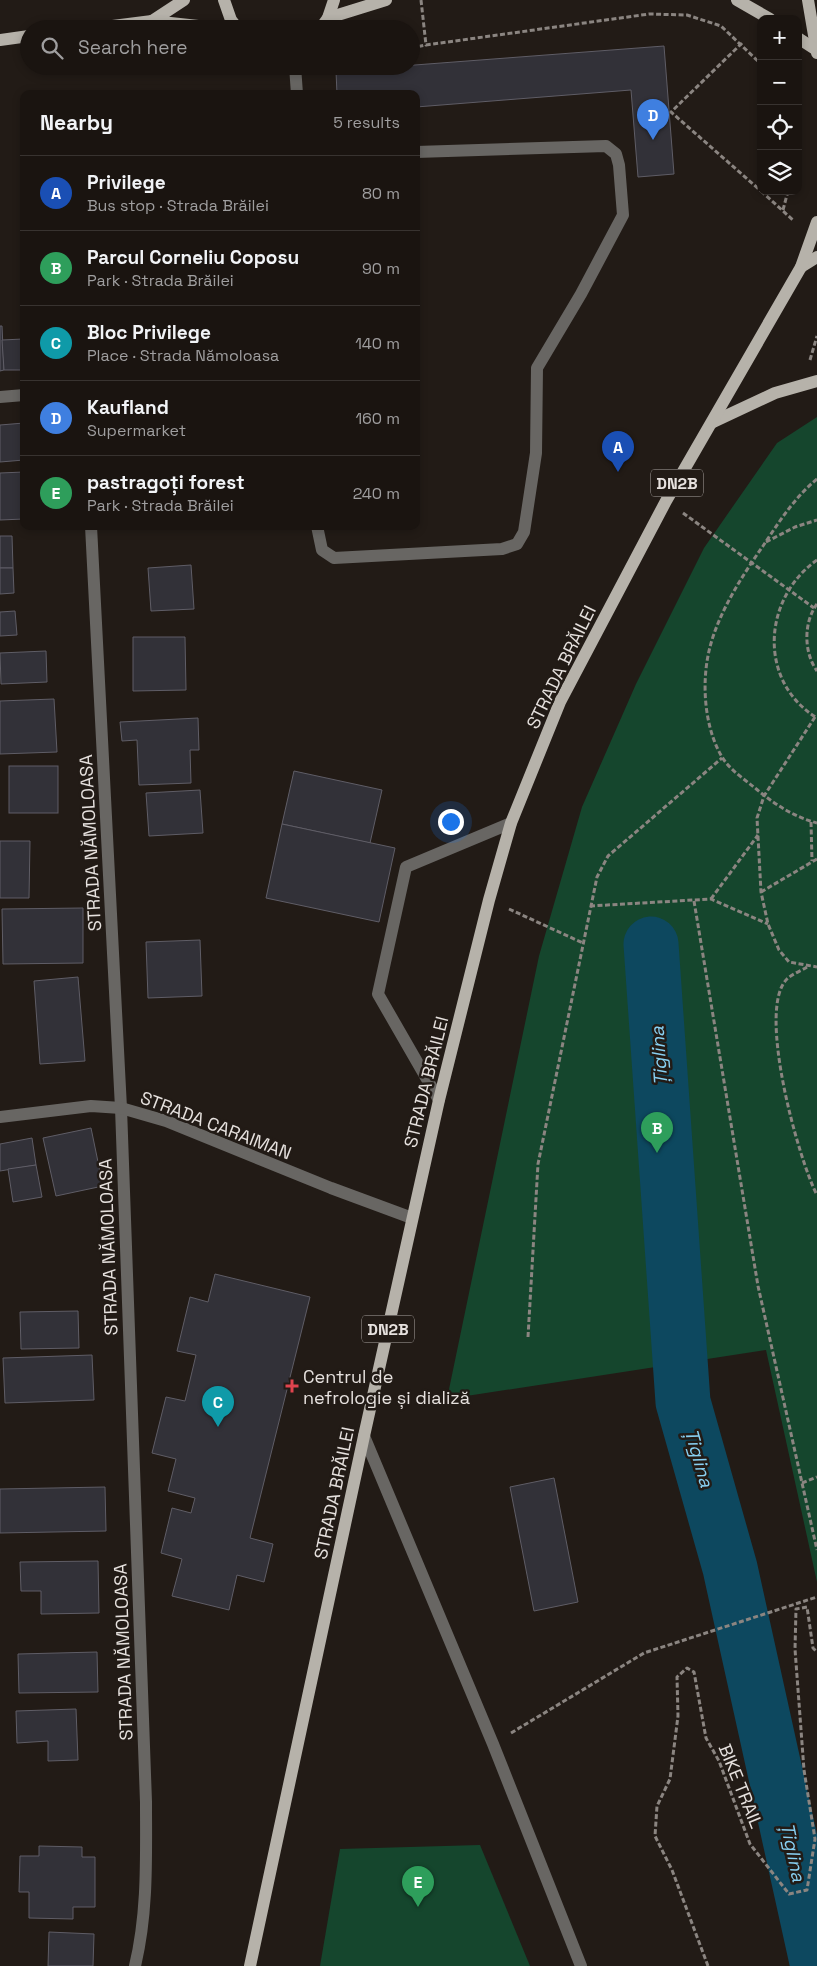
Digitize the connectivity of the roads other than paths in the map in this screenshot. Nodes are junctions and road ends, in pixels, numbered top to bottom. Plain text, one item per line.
1 (184, 0) edge
2 (224, 0) edge
3 (334, 0) edge
4 (386, 0) edge
5 (737, 0) edge
6 (808, 0) edge
7 (763, 15) edge
8 (328, 18) joint
9 (154, 20) edge
10 (231, 20) edge
11 (20, 37) edge
12 (0, 40) edge
13 (802, 41) edge
14 (816, 51) edge
15 (296, 75) edge
16 (297, 90) edge
17 (420, 152) edge
18 (817, 222) edge
19 (817, 257) edge
20 (801, 267) junction
21 (817, 381) edge
22 (20, 395) edge
23 (0, 397) edge
24 (713, 422) junction
25 (91, 530) edge
26 (318, 530) edge
27 (511, 823) junction
28 (439, 1100) junction
29 (121, 1108) junction
30 (0, 1117) edge
31 (412, 1218) junction
32 (364, 1436) junction
33 (135, 1966) edge
34 (250, 1966) edge
35 (581, 1966) edge

1 - 9 main road
2 - 10 main road
3 - 8 main road
4 - 8 main road
5 - 7 main road
6 - 14 main road
11 - 12 main road
13 - 14 main road
15 - 16 street
17 - 26 street
18 - 20 main road, DN2B
19 - 20 main road, DN2B
20 - 24 main road, STRADA BRĂILEI / DN2B
21 - 24 main road
22 - 23 street
24 - 27 main road, STRADA BRĂILEI / DN2B
25 - 29 street, STRADA NĂMOLOASA
27 - 28 main road, STRADA BRĂILEI / DN2B
27 - 28 street
28 - 31 main road, STRADA BRĂILEI / DN2B
29 - 30 street, STRADA CARAIMAN
29 - 31 street, STRADA CARAIMAN
29 - 33 street, STRADA NĂMOLOASA
31 - 32 main road, STRADA BRĂILEI / DN2B
32 - 34 main road, STRADA BRĂILEI / DN2B
32 - 35 street

